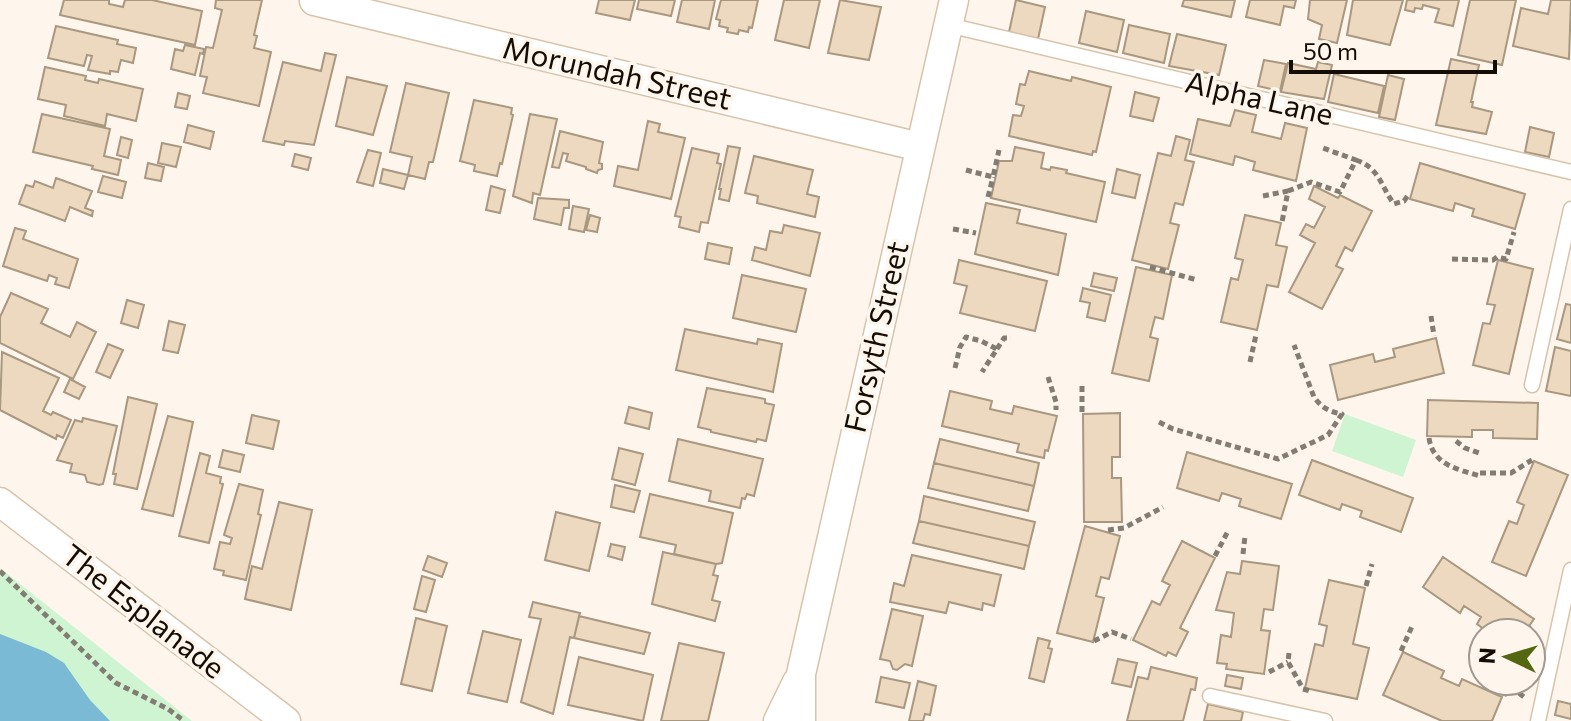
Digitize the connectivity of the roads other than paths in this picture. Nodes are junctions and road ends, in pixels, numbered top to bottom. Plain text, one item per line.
1 (314, 1) edge
2 (951, 13) edge
3 (920, 147) junction
4 (1571, 172) edge
5 (1571, 209) edge
6 (1532, 385) dead end
7 (0, 502) edge
8 (1571, 570) edge
9 (801, 674) junction
10 (1210, 696) dead end
11 (286, 721) edge
12 (778, 721) edge
13 (801, 721) edge
14 (1325, 721) edge
15 (1538, 721) edge

1 - 3 street, Morundah Street
2 - 3 street, Forsyth Street
2 - 4 lane, Alpha Lane
3 - 9 street, Forsyth Street
5 - 6 lane
7 - 11 street, The Esplanade
8 - 15 lane
9 - 12 street, Forsyth Street
9 - 13 street, Forsyth Street
10 - 14 lane

